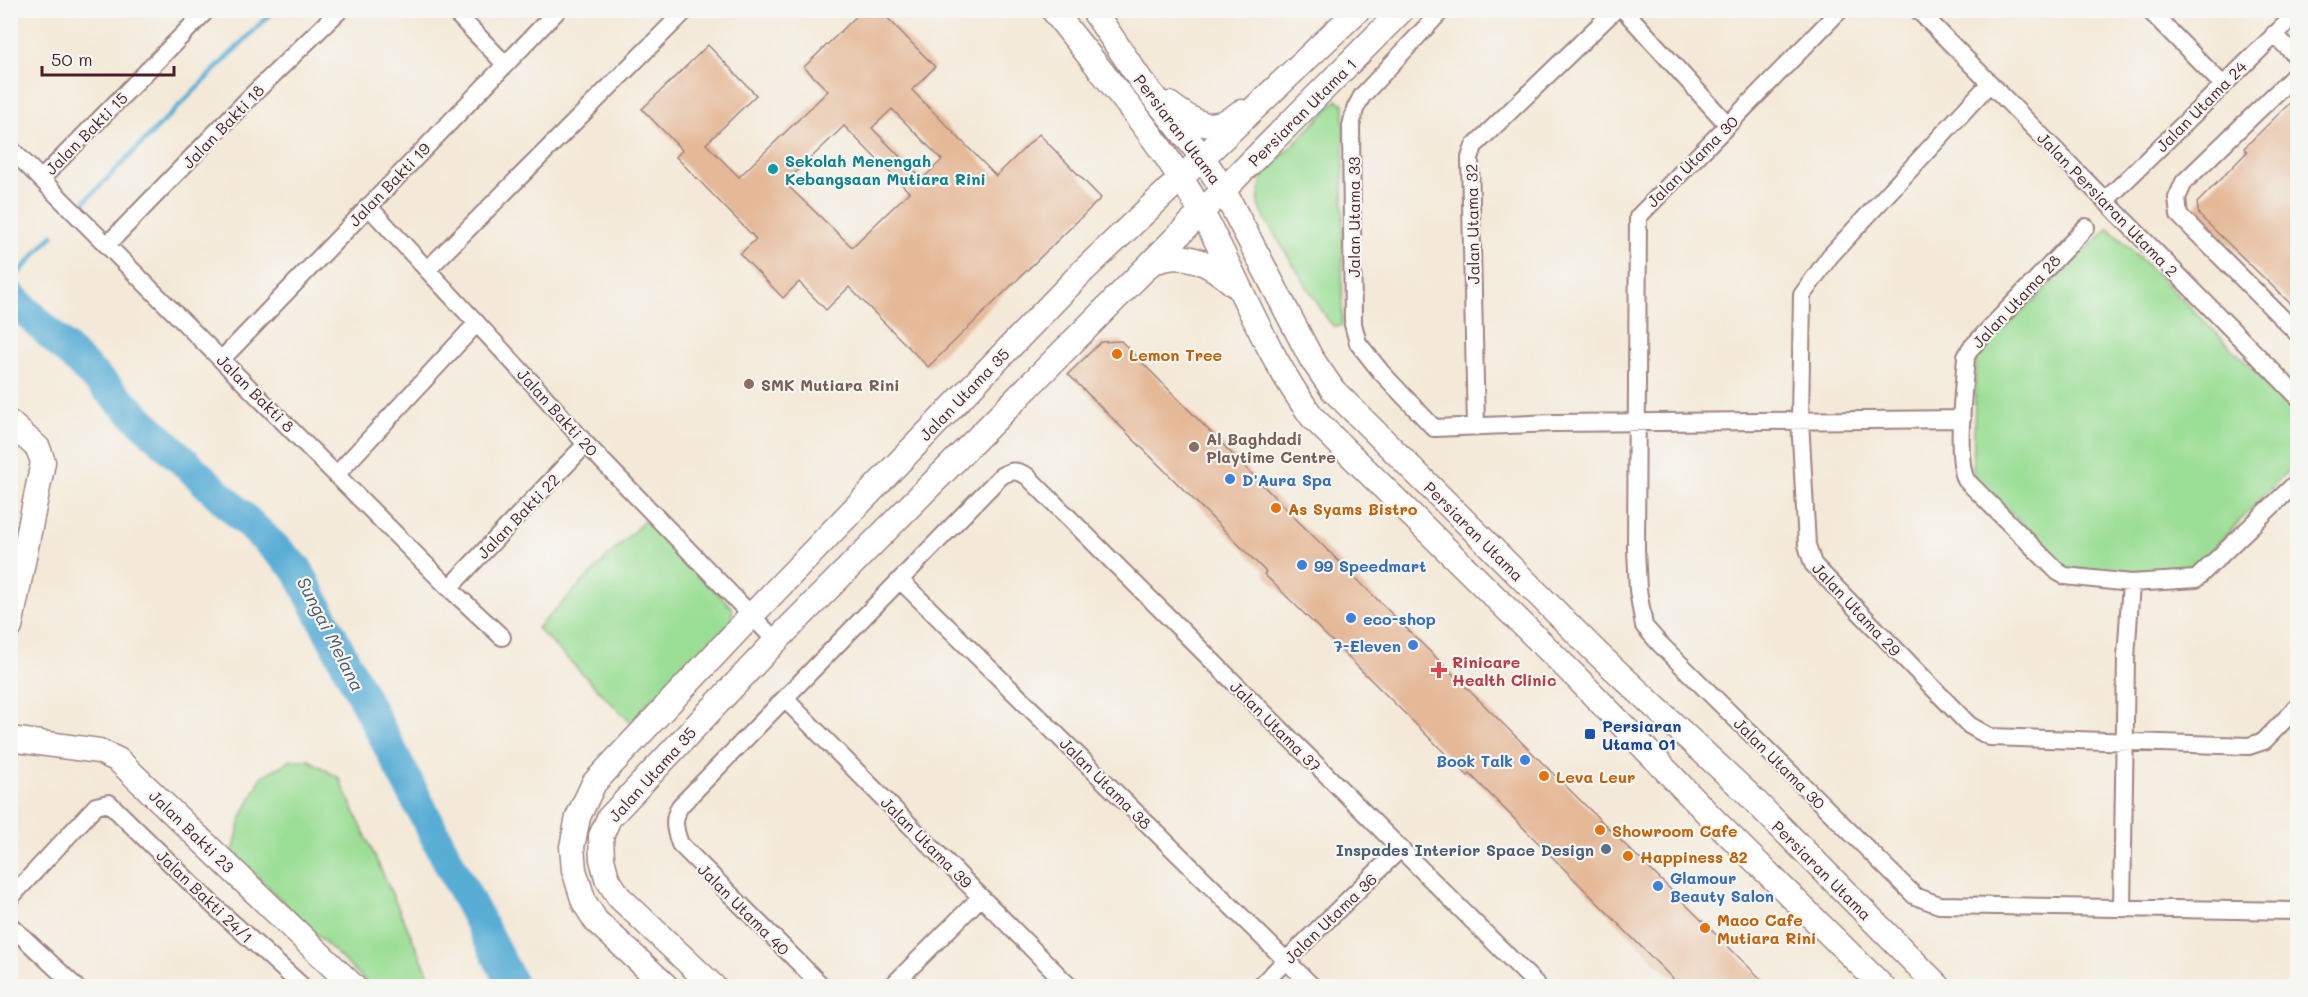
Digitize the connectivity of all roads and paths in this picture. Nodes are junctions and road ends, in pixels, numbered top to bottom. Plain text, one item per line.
1 (207, 10) edge
2 (340, 10) edge
3 (453, 10) edge
4 (558, 10) edge
5 (686, 10) edge
6 (1053, 10) edge
7 (1093, 10) edge
8 (1358, 10) edge
9 (1402, 10) edge
10 (1442, 10) edge
11 (1615, 10) edge
12 (1624, 10) edge
13 (1840, 10) edge
14 (1918, 10) edge
15 (2150, 10) edge
16 (2298, 12) edge
17 (2274, 34) junction
18 (2298, 58) edge
19 (505, 64) junction
20 (1301, 65) junction
21 (2298, 72) edge
22 (1142, 82) junction
23 (1990, 83) junction
24 (2223, 86) junction
25 (1728, 125) junction
26 (10, 148) edge
27 (1203, 158) junction
28 (1181, 178) junction
29 (40, 179) junction
30 (1224, 191) junction
31 (2105, 201) junction
32 (368, 206) junction
33 (1202, 214) junction
34 (2086, 227) dead end
35 (108, 244) junction
36 (1154, 262) junction
37 (427, 270) junction
38 (1240, 290) junction
39 (477, 323) junction
40 (2298, 334) edge
41 (222, 359) junction
42 (2298, 398) edge
43 (1962, 419) junction
44 (1800, 420) junction
45 (1636, 422) junction
46 (10, 423) edge
47 (1476, 427) junction
48 (586, 444) junction
49 (336, 475) junction
50 (2298, 481) edge
51 (900, 580) junction
52 (2131, 583) junction
53 (449, 588) junction
54 (752, 615) junction
55 (10, 627) edge
56 (502, 637) dead end
57 (776, 641) junction
58 (784, 699) junction
59 (2298, 706) edge
60 (10, 739) edge
61 (2126, 743) junction
62 (1400, 849) junction
63 (981, 897) junction
64 (10, 898) edge
65 (2122, 908) junction
66 (2298, 911) edge
67 (10, 925) edge
68 (1286, 961) junction
69 (345, 984) edge
70 (75, 987) edge
71 (302, 987) edge
72 (666, 987) edge
73 (713, 987) edge
74 (822, 987) edge
75 (892, 987) edge
76 (1069, 987) edge
77 (1260, 987) edge
78 (1312, 987) edge
79 (1538, 987) edge
80 (1882, 987) edge
81 (1938, 987) edge

1 - 29 street, Jalan Bakti 15
2 - 35 street, Jalan Bakti 18
3 - 19 street
4 - 19 street, Jalan Bakti 19
5 - 37 street
6 - 28 street, Persiaran Utama
7 - 22 street, Persiaran Utama
8 - 20 street, Persiaran Utama 1
9 - 30 street, Persiaran Utama 1
10 - 47 street, Jalan Utama 33
11 - 47 street, Jalan Utama 32
12 - 25 street
13 - 25 street, Jalan Utama 30
14 - 23 street, Jalan Persiaran Utama 2
15 - 24 street
16 - 17 street, Jalan Utama 24
17 - 18 street
17 - 24 street, Jalan Utama 24
19 - 32 street, Jalan Bakti 19
20 - 22 street
20 - 27 street, Persiaran Utama 1
21 - 40 street
22 - 27 street, Persiaran Utama
23 - 31 street, Jalan Persiaran Utama 2
23 - 44 street, Jalan Utama 29
24 - 31 street, Jalan Utama 24
25 - 45 street, Jalan Utama 30
26 - 29 street, Jalan Bakti 8
27 - 28 street, Persiaran Utama 1
27 - 30 street, Persiaran Utama
28 - 33 street, Persiaran Utama
28 - 54 street, Jalan Utama 35
29 - 35 street, Jalan Bakti 8
30 - 33 street, Persiaran Utama 1
30 - 81 street, Persiaran Utama
31 - 42 street, Jalan Persiaran Utama 2
32 - 37 street, Jalan Bakti 20
32 - 41 street, Jalan Bakti 19
33 - 36 street, Jalan Utama 35
33 - 38 street, Persiaran Utama
34 - 43 street, Jalan Utama 28
35 - 41 street, Jalan Bakti 8
36 - 38 street
36 - 57 street, Jalan Utama 35
37 - 39 street, Jalan Bakti 20
38 - 80 street, Persiaran Utama
39 - 48 street, Jalan Bakti 20
39 - 49 street
41 - 49 street, Jalan Bakti 8
43 - 44 street
43 - 52 street, Jalan Utama 28
44 - 45 street
44 - 61 street, Jalan Utama 29
45 - 47 street
45 - 65 street, Jalan Utama 30
46 - 55 street
48 - 53 street, Jalan Bakti 22
48 - 54 street, Jalan Bakti 20
49 - 53 street, Jalan Bakti 8
50 - 52 street, Jalan Utama 28
51 - 58 street
51 - 62 street, Jalan Utama 37
51 - 68 street, Jalan Utama 38
52 - 61 street
53 - 56 street, Jalan Bakti 8
54 - 57 street
54 - 72 street, Jalan Utama 35
57 - 73 street, Jalan Utama 35
58 - 63 street, Jalan Utama 39
58 - 74 street, Jalan Utama 40
59 - 61 street, Jalan Utama 29
60 - 69 street, Jalan Bakti 23
61 - 65 street
62 - 68 street, Jalan Utama 36
62 - 79 street, Jalan Utama 37
63 - 75 street
63 - 76 street, Jalan Utama 39
64 - 71 street, Jalan Bakti 24/1
65 - 66 street, Jalan Utama 30
67 - 70 street
68 - 77 street, Jalan Utama 36
68 - 78 street, Jalan Utama 38

